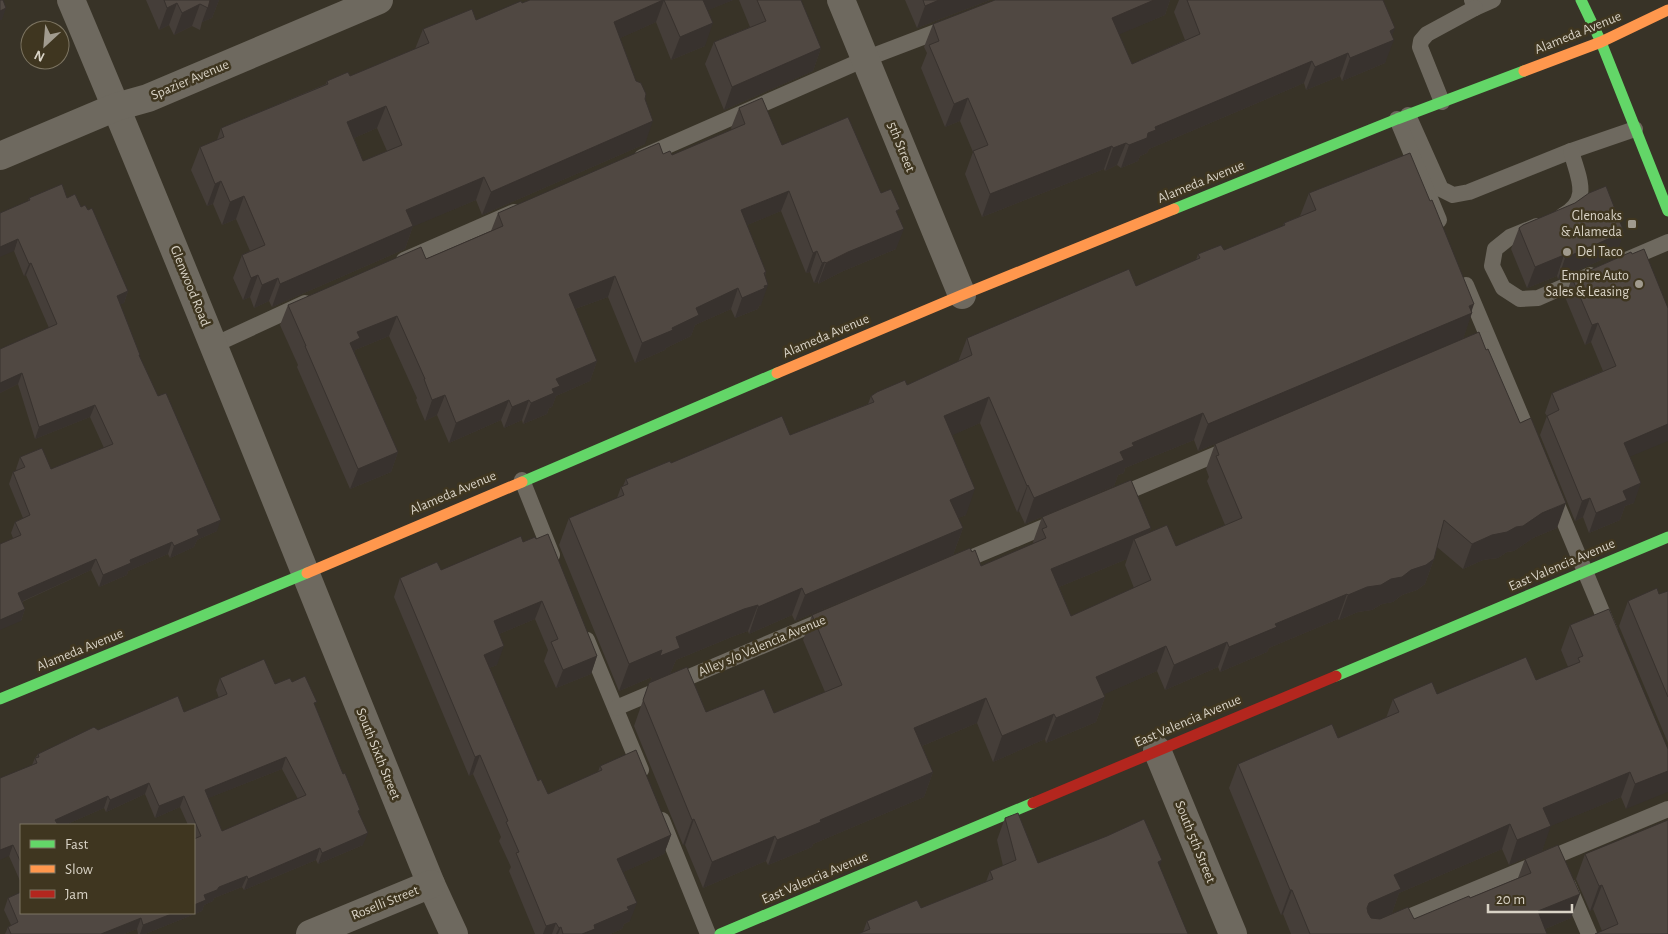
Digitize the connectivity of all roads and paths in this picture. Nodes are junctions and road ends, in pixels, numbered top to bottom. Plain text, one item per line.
1 (71, 0) edge
2 (379, 0) edge
3 (840, 0) edge
4 (1493, 0) edge
5 (1582, 0) edge
6 (1666, 0) edge
7 (1473, 4) edge
8 (1668, 4) edge
9 (1668, 10) edge
10 (964, 21) edge
11 (1601, 42) junction
12 (865, 59) junction
13 (1442, 102) junction
14 (116, 108) junction
15 (1403, 117) junction
16 (1635, 129) junction
17 (1571, 151) junction
18 (0, 156) edge
19 (629, 162) edge
20 (530, 206) edge
21 (1668, 211) edge
22 (1444, 233) edge
23 (1668, 242) edge
24 (394, 265) edge
25 (1459, 268) edge
26 (962, 295) junction
27 (321, 296) edge
28 (1487, 334) junction
29 (214, 344) junction
30 (1452, 354) edge
31 (1250, 440) edge
32 (1538, 457) edge
33 (522, 480) junction
34 (1549, 484) edge
35 (1102, 502) edge
36 (1075, 514) edge
37 (1668, 537) edge
38 (946, 568) edge
39 (1585, 571) junction
40 (560, 573) edge
41 (304, 574) junction
42 (845, 611) edge
43 (582, 627) edge
44 (1618, 650) edge
45 (0, 699) edge
46 (613, 703) junction
47 (1157, 750) junction
48 (645, 780) edge
49 (656, 807) edge
50 (1668, 809) edge
51 (1555, 856) junction
52 (431, 884) junction
53 (310, 934) edge
54 (454, 934) edge
55 (708, 934) edge
56 (720, 934) edge
57 (1233, 934) edge
58 (1368, 934) edge
59 (1589, 934) edge

1 - 14 street, Glenwood Road
2 - 14 street, Spazier Avenue
3 - 12 street, 5th Street
4 - 7 lane
5 - 11 street
6 - 8 street
7 - 13 lane
9 - 11 street, Alameda Avenue
10 - 12 lane
11 - 13 street, Alameda Avenue
11 - 16 street
12 - 19 lane
12 - 26 street, 5th Street
13 - 15 street, Alameda Avenue
14 - 18 street, Spazier Avenue
14 - 29 street, Glenwood Road
15 - 17 lane
15 - 22 lane
15 - 26 street, Alameda Avenue
16 - 17 lane
16 - 21 street
17 - 23 lane
20 - 24 lane
25 - 28 lane
26 - 33 street, Alameda Avenue
27 - 29 lane
28 - 30 lane
28 - 32 lane
29 - 41 street, Glenwood Road
31 - 35 lane
33 - 40 lane
33 - 41 street, Alameda Avenue
34 - 39 lane
36 - 38 lane
37 - 39 street, East Valencia Avenue
39 - 44 lane
39 - 47 street, East Valencia Avenue
41 - 45 street, Alameda Avenue
41 - 52 street, South Sixth Street
42 - 46 lane, Alley s/o Valencia Avenue
43 - 46 lane
46 - 48 lane
47 - 56 street, East Valencia Avenue
47 - 57 street, South 5th Street
49 - 55 lane
50 - 51 lane
51 - 58 lane
51 - 59 lane
52 - 53 street, Roselli Street
52 - 54 street, South Sixth Street

